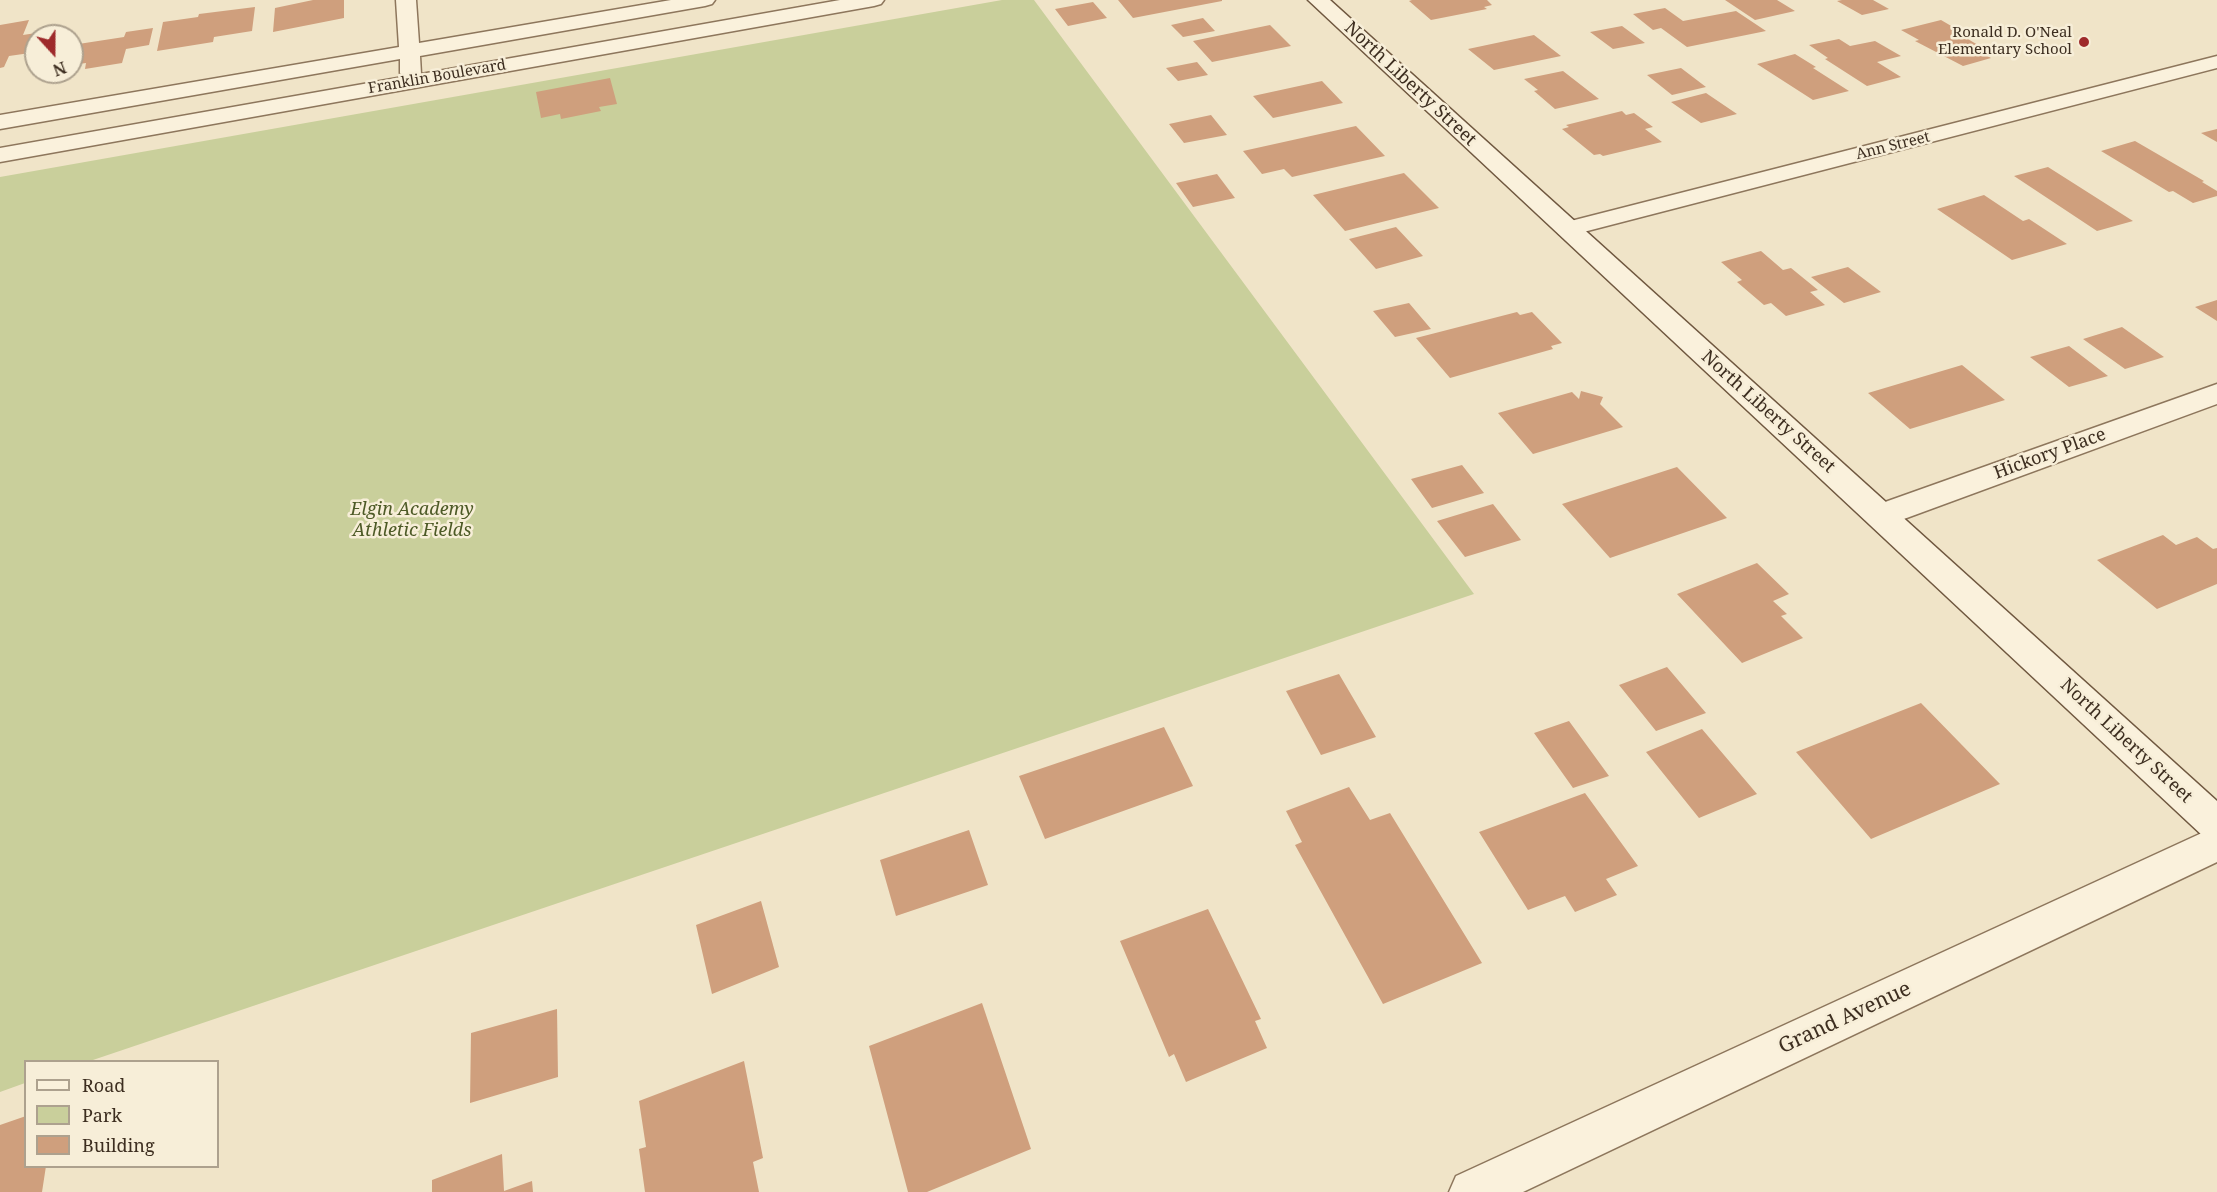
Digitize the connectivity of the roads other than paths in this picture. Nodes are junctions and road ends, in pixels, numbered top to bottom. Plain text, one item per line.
1 (406, 0) edge
2 (705, 0) edge
3 (874, 0) edge
4 (1318, 0) edge
5 (409, 51) junction
6 (2217, 62) edge
7 (412, 81) junction
8 (0, 122) edge
9 (0, 155) edge
10 (1568, 229) junction
11 (2217, 394) edge
12 (1882, 515) junction
13 (2217, 825) edge
14 (2217, 843) edge
15 (1472, 1192) edge

1 - 5 street
2 - 5 street, Franklin Boulevard
3 - 7 street, Franklin Boulevard
4 - 10 street, North Liberty Street
5 - 7 street
5 - 8 street, Franklin Boulevard
6 - 10 street, Ann Street
7 - 9 street, Franklin Boulevard
10 - 12 street, North Liberty Street
11 - 12 street, Hickory Place
12 - 13 street, North Liberty Street
14 - 15 street, Grand Avenue

